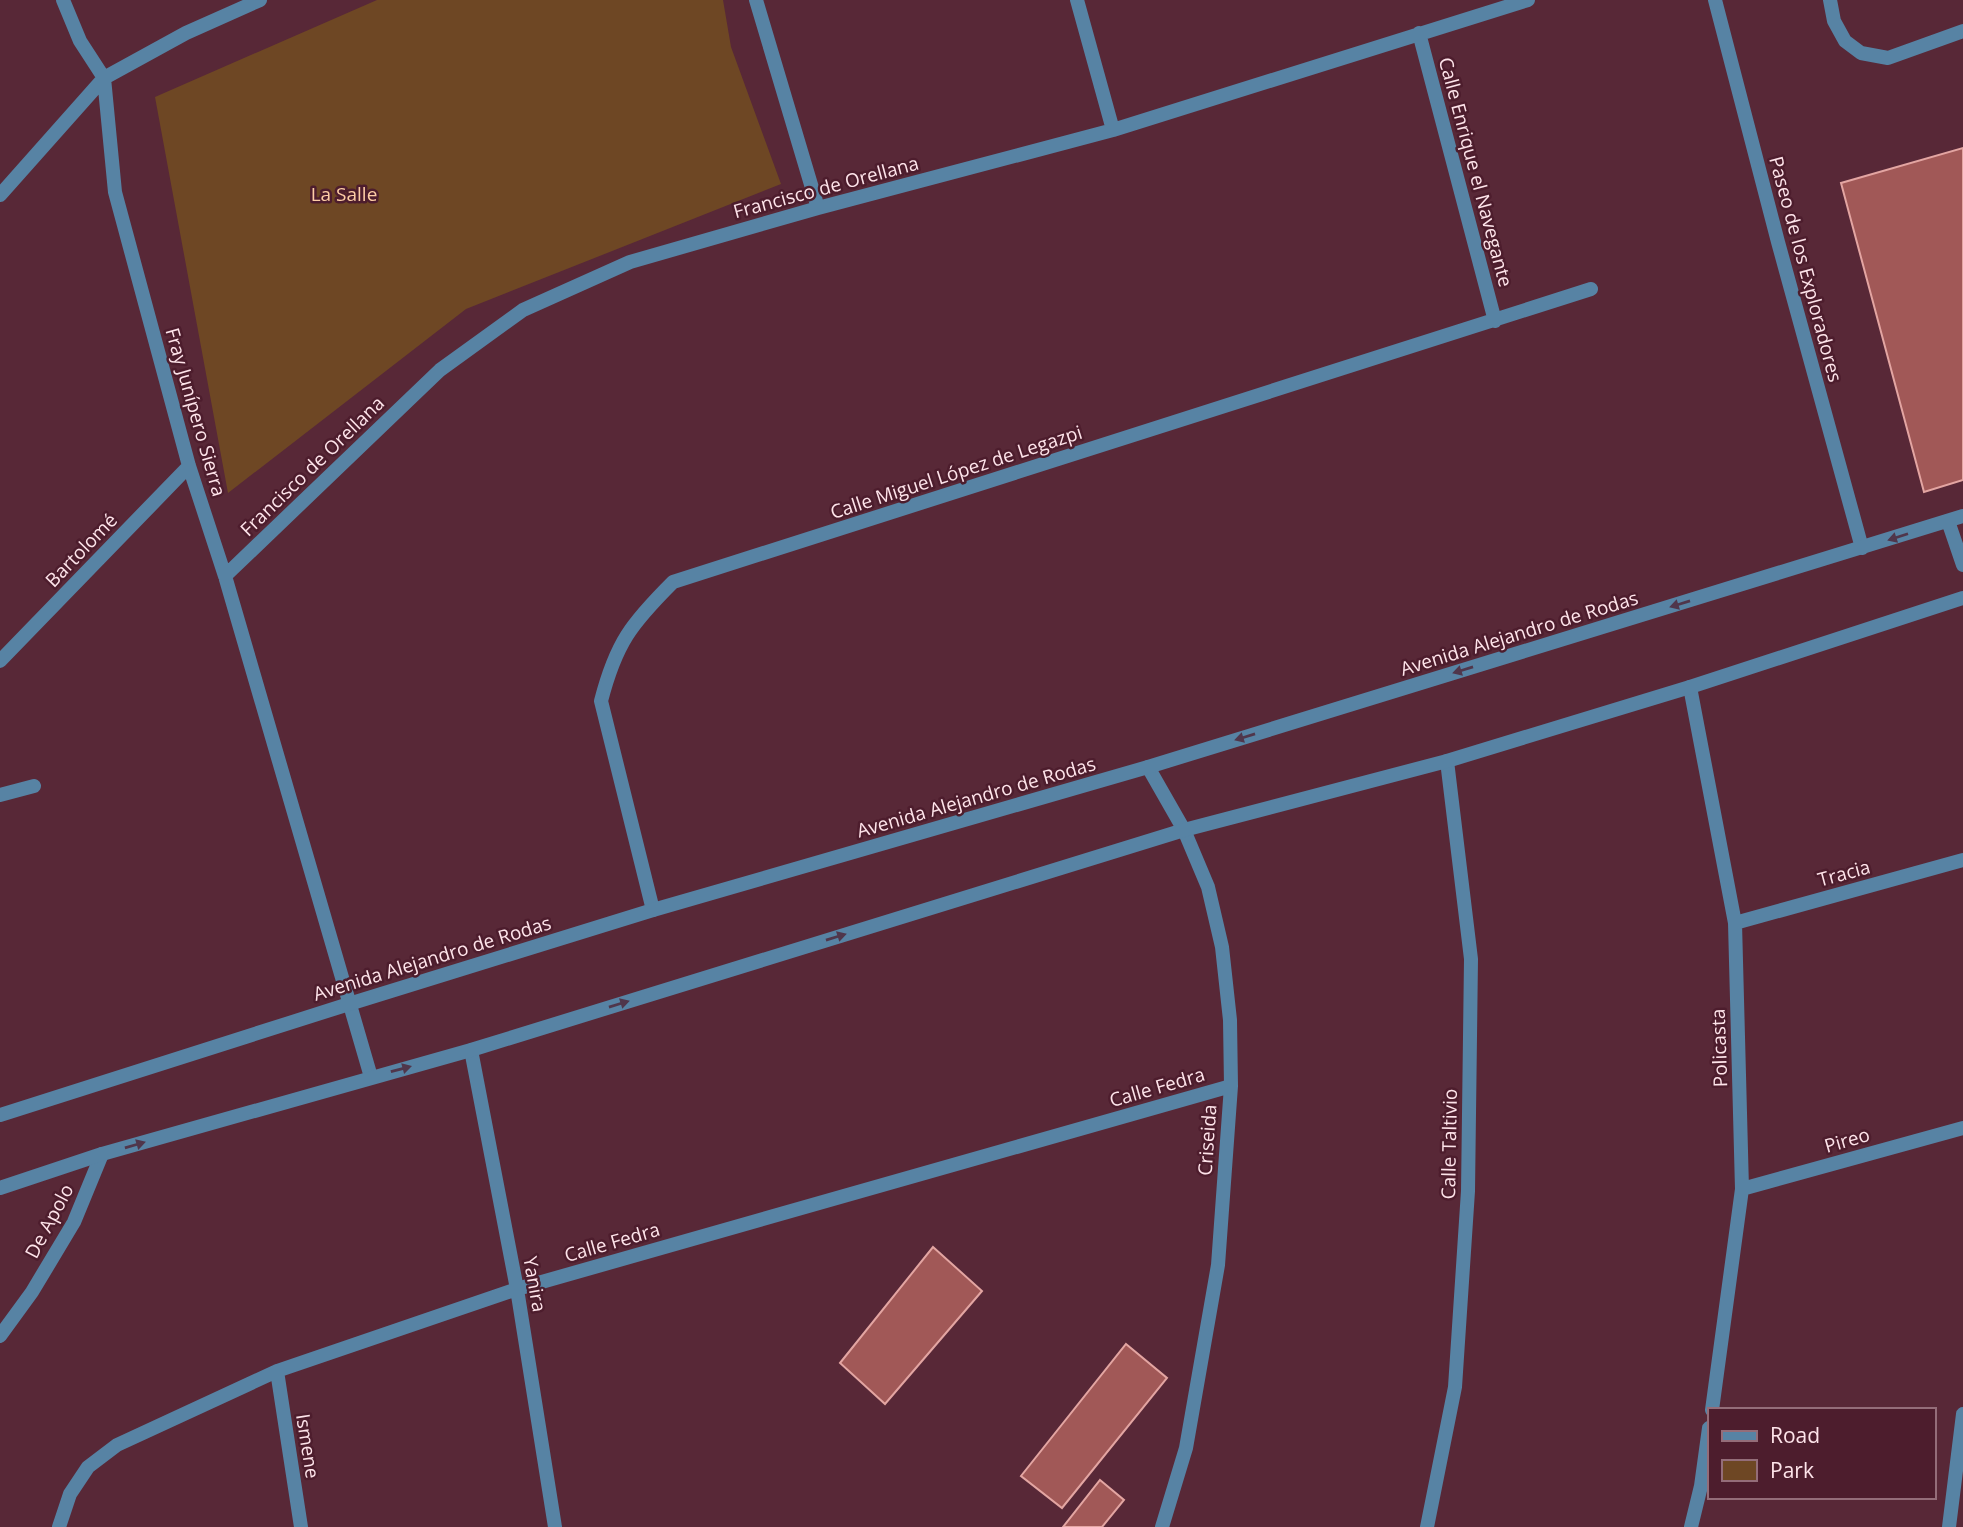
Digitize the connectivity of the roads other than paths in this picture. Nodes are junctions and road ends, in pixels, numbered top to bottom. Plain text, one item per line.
1 (63, 0) edge
2 (260, 0) edge
3 (757, 0) edge
4 (1077, 0) edge
5 (1528, 0) edge
6 (1715, 0) edge
7 (1830, 0) edge
8 (1963, 31) edge
9 (1419, 33) junction
10 (104, 78) junction
11 (1113, 130) junction
12 (0, 195) edge
13 (818, 208) junction
14 (1591, 289) dead end
15 (1495, 321) junction
16 (190, 466) junction
17 (1956, 518) edge
18 (1862, 548) junction
19 (1963, 565) edge
20 (225, 576) junction
21 (1963, 598) edge
22 (0, 661) edge
23 (1690, 687) junction
24 (1447, 761) junction
25 (1148, 767) junction
26 (34, 786) dead end
27 (0, 795) edge
28 (1184, 830) junction
29 (1963, 860) edge
30 (653, 910) junction
31 (1735, 923) junction
32 (348, 1004) junction
33 (471, 1050) junction
34 (371, 1077) junction
35 (1231, 1086) junction
36 (0, 1115) edge
37 (1963, 1128) edge
38 (102, 1154) junction
39 (0, 1188) edge
40 (1742, 1189) junction
41 (517, 1289) junction
42 (0, 1336) edge
43 (277, 1371) junction
44 (1712, 1408) edge
45 (1963, 1414) edge
46 (1708, 1435) edge
47 (59, 1527) edge
48 (301, 1527) edge
49 (555, 1527) edge
50 (1162, 1527) edge
51 (1427, 1527) edge
52 (1691, 1527) edge
53 (1949, 1527) edge

1 - 10 street, Fray Junípero Sierra
2 - 10 street
3 - 13 street
4 - 11 street
5 - 9 street, Francisco de Orellana
6 - 18 street, Paseo de los Exploradores
7 - 8 street
9 - 11 street, Francisco de Orellana
9 - 15 street, Calle Enrique el Navegante
10 - 12 street
10 - 16 street, Fray Junípero Sierra
11 - 13 street, Francisco de Orellana
13 - 20 street, Francisco de Orellana
14 - 15 street, Calle Miguel López de Legazpi
15 - 30 street, Calle Miguel López de Legazpi
16 - 20 street, Fray Junípero Sierra
16 - 22 street, Bartolomé
17 -> 18 street, Avenida Alejandro de Rodas
17 - 19 street
18 -> 25 street, Avenida Alejandro de Rodas
20 - 32 street, Fray Junípero Sierra
21 - 23 street
23 - 24 street
23 - 31 street, Policasta
24 - 28 street
24 - 51 street, Calle Taltivio
25 - 28 street, Criseida
25 - 30 street, Avenida Alejandro de Rodas
26 - 27 street
33 -> 28 street
28 - 35 street, Criseida
29 - 31 street, Tracia
30 - 32 street, Avenida Alejandro de Rodas
31 - 40 street, Policasta
32 - 34 street, Fray Junípero Sierra
32 - 36 street, Avenida Alejandro de Rodas
34 -> 33 street
33 - 41 street, Yanira
38 -> 34 street
35 - 41 street, Calle Fedra
35 - 50 street, Criseida
37 - 40 street, Pireo
38 - 39 street
38 - 42 street, De Apolo
40 - 44 street, Policasta
41 - 43 street, Calle Fedra
41 - 49 street, Yanira
43 - 47 street, Calle Fedra
43 - 48 street, Ismene
45 - 53 street
46 - 52 street

